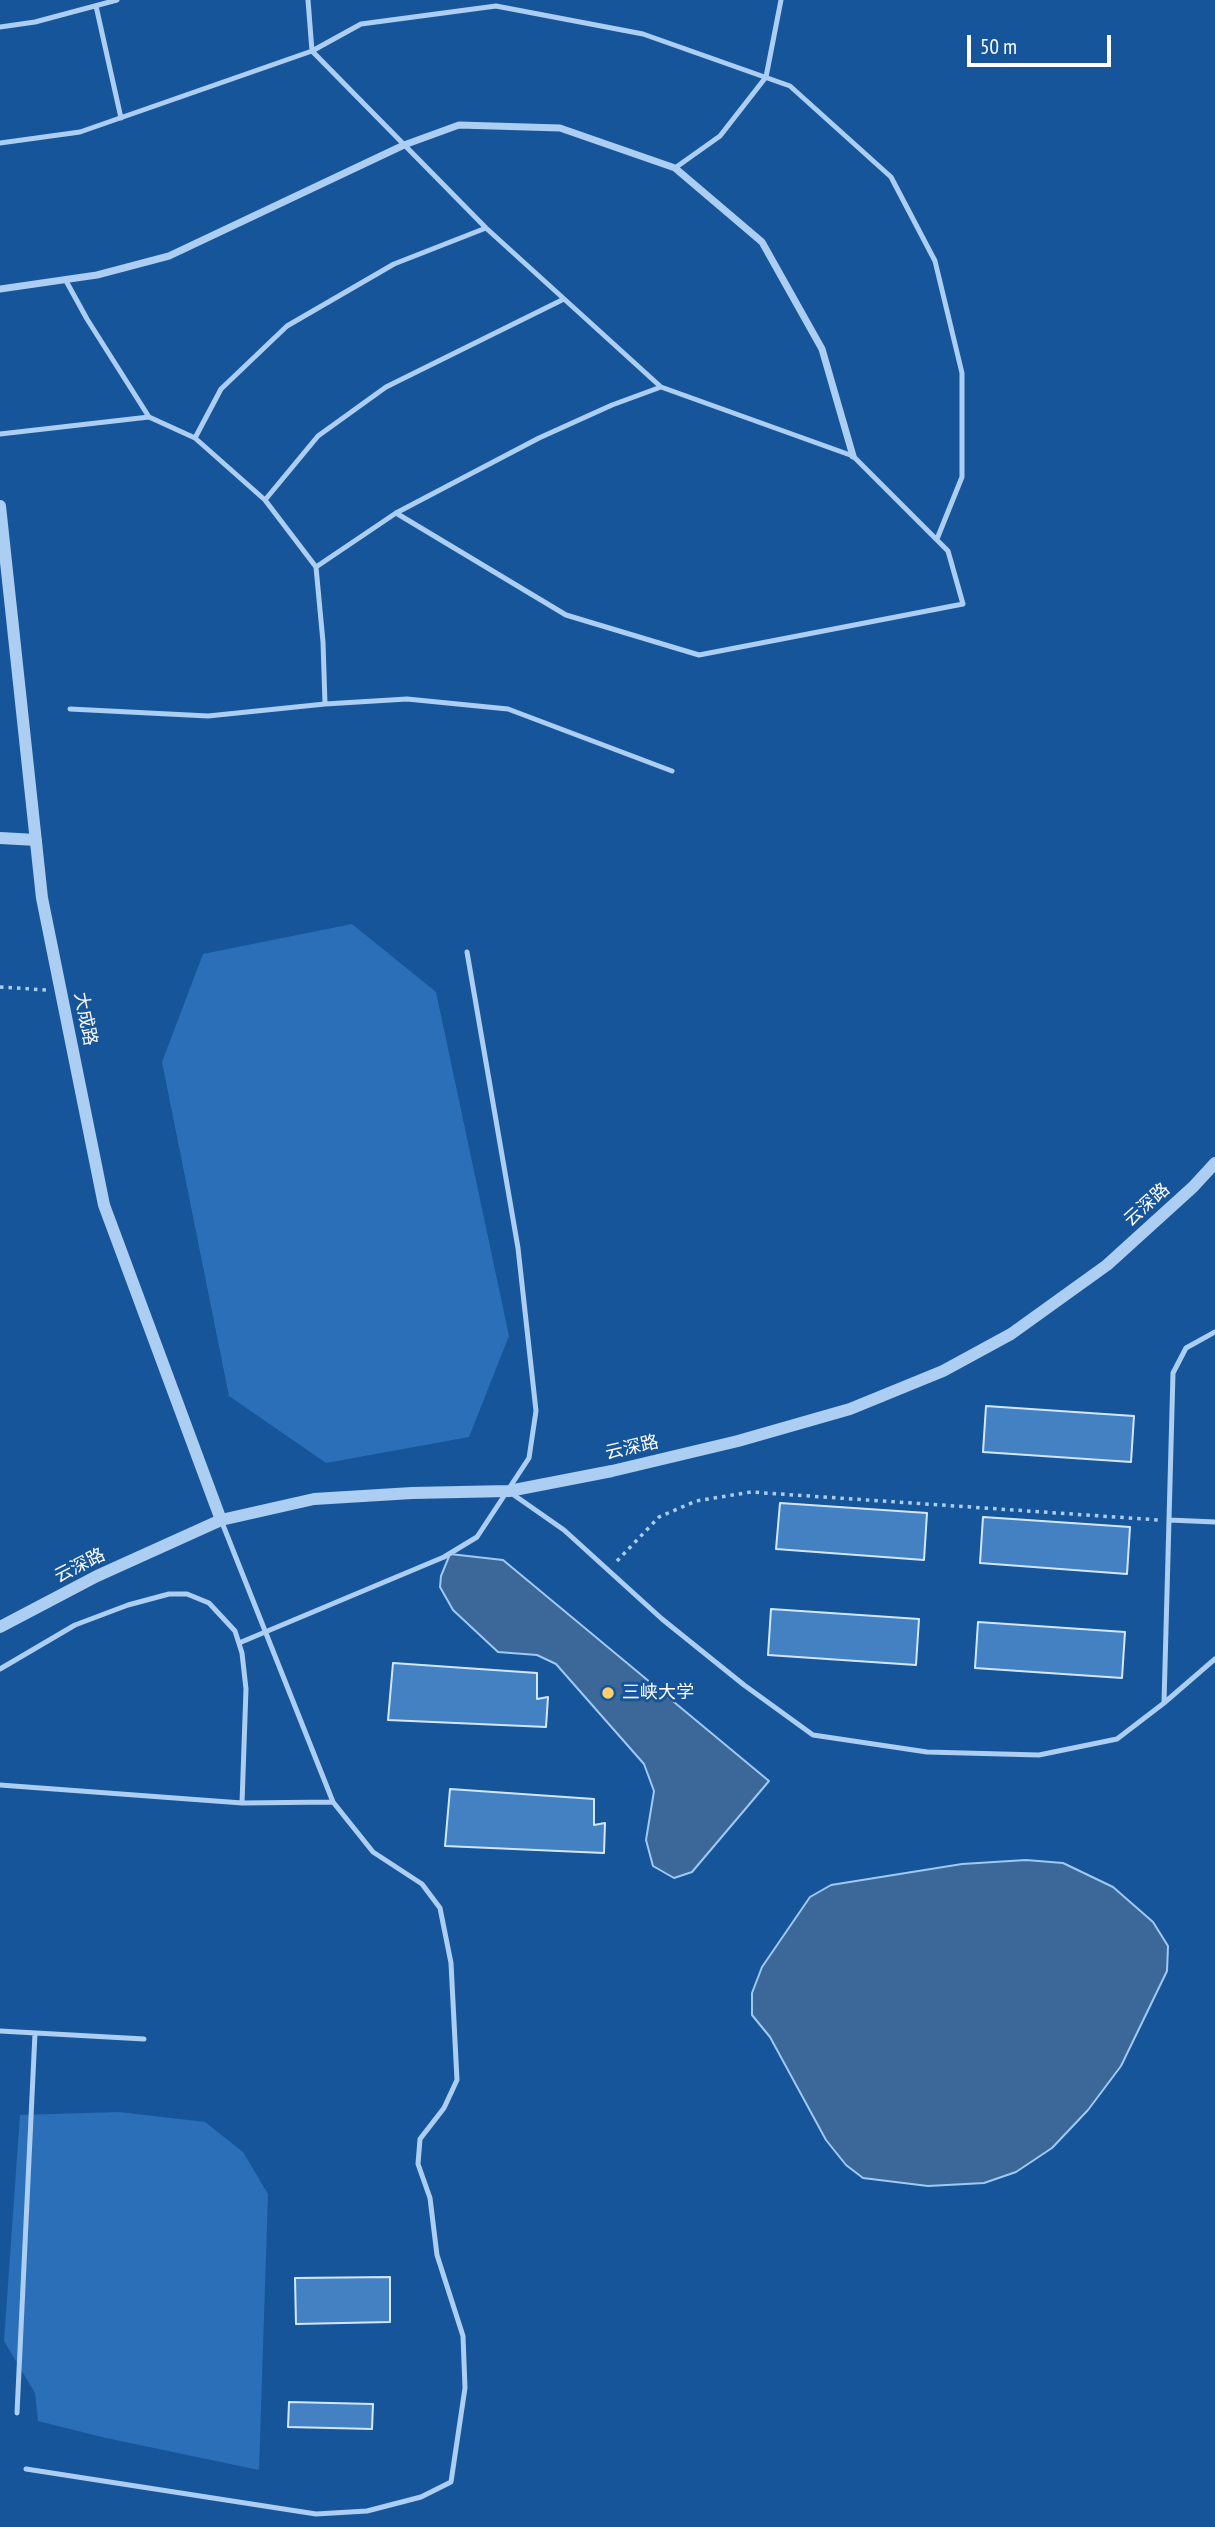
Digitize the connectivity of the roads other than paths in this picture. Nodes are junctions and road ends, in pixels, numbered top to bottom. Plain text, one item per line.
1 (117, 0) edge
2 (308, 0) edge
3 (781, 0) edge
4 (96, 6) junction
5 (0, 27) edge
6 (312, 51) junction
7 (766, 77) junction
8 (121, 118) junction
9 (0, 143) edge
10 (404, 145) junction
11 (675, 168) junction
12 (486, 228) junction
13 (65, 279) junction
14 (0, 289) edge
15 (564, 299) junction
16 (661, 387) junction
17 (149, 417) junction
18 (0, 434) edge
19 (195, 438) junction
20 (853, 456) junction
21 (265, 500) junction
22 (0, 506) edge
23 (396, 513) junction
24 (937, 539) junction
25 (316, 567) junction
26 (325, 704) junction
27 (70, 709) dead end
28 (672, 771) dead end
29 (0, 838) edge
30 (36, 840) junction
31 (467, 952) dead end
32 (1215, 1163) edge
33 (1215, 1332) edge
34 (509, 1491) junction
35 (221, 1520) junction
36 (1169, 1520) junction
37 (1215, 1522) edge
38 (0, 1628) edge
39 (265, 1631) junction
40 (239, 1643) junction
41 (1215, 1659) edge
42 (0, 1669) edge
43 (1164, 1703) junction
44 (0, 1785) edge
45 (333, 1802) junction
46 (242, 1803) junction
47 (0, 2031) edge
48 (35, 2033) junction
49 (144, 2039) dead end
50 (18, 2413) dead end
51 (26, 2469) dead end

1 - 4 lane
2 - 6 lane
3 - 7 lane
4 - 5 lane
4 - 8 lane
6 - 7 lane
6 - 8 lane
6 - 10 lane
7 - 11 lane
7 - 24 lane
8 - 9 lane
10 - 11 street
10 - 12 lane
10 - 13 street
11 - 20 street
12 - 15 lane
12 - 19 lane
13 - 14 street
13 - 17 lane
15 - 16 lane
15 - 21 lane
16 - 20 lane
16 - 23 lane
17 - 18 lane
17 - 19 lane
19 - 21 lane
20 - 24 lane
21 - 25 lane
22 - 30 street, 大成路
23 - 24 lane
23 - 25 lane
25 - 26 lane
26 - 27 lane
26 - 28 lane
29 - 30 street
30 - 35 street, 大成路
31 - 34 lane
32 - 34 street, 云深路
33 - 36 lane
34 - 35 street, 云深路
34 - 39 lane
34 - 43 lane
35 - 38 street, 云深路
35 - 39 lane
36 - 37 lane
36 - 43 lane
39 - 40 lane
39 - 45 lane
40 - 42 lane
40 - 46 lane
41 - 43 lane
44 - 46 lane
45 - 46 lane
45 - 51 lane
47 - 48 lane
48 - 49 lane
48 - 50 lane

